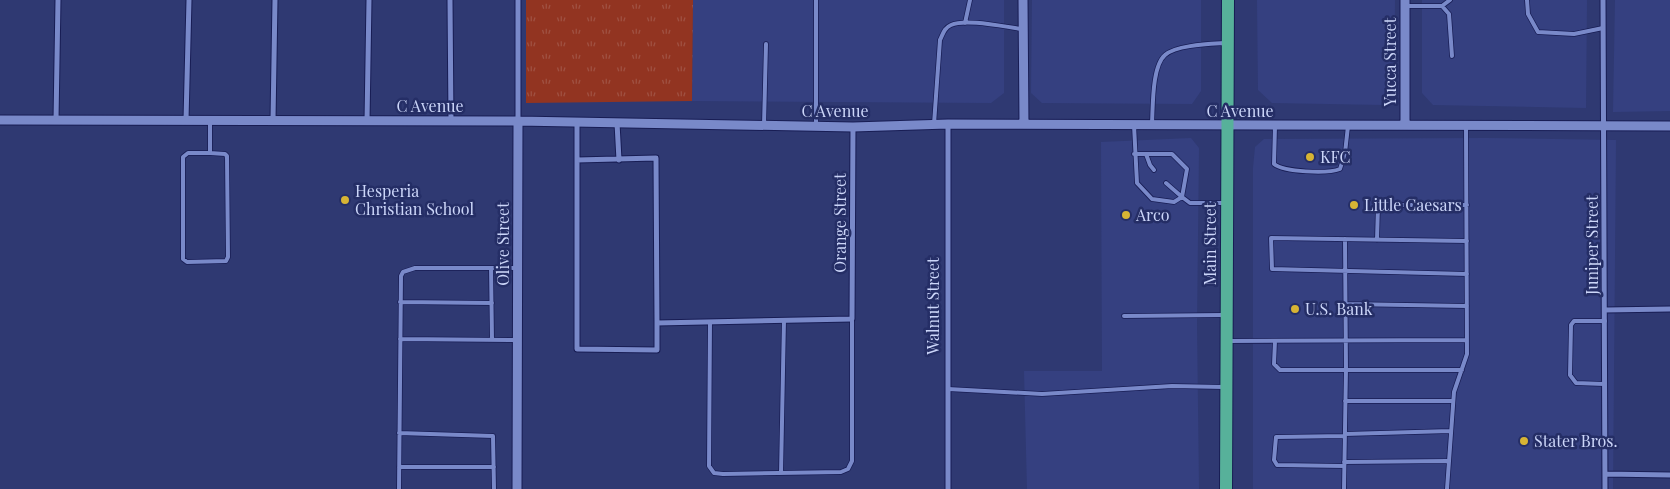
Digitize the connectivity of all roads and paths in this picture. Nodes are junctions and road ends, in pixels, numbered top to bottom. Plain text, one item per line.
1 (58, 0) edge
2 (189, 0) edge
3 (275, 0) edge
4 (369, 0) edge
5 (450, 0) edge
6 (518, 0) edge
7 (816, 0) edge
8 (970, 0) edge
9 (1023, 0) edge
10 (1228, 0) edge
11 (1450, 0) edge
12 (1527, 0) edge
13 (1603, 0) edge
14 (1405, 3) edge
15 (1442, 6) junction
16 (965, 23) junction
17 (1603, 28) junction
18 (1023, 29) junction
19 (1228, 43) junction
20 (766, 44) dead end
21 (1452, 56) dead end
22 (0, 120) edge
23 (56, 120) junction
24 (186, 120) junction
25 (210, 120) junction
26 (273, 120) junction
27 (367, 121) junction
28 (451, 121) junction
29 (518, 121) junction
30 (577, 123) junction
31 (617, 123) junction
32 (934, 124) junction
33 (948, 124) junction
34 (1024, 124) junction
35 (1603, 124) junction
36 (764, 125) junction
37 (1134, 125) junction
38 (1152, 125) junction
39 (1348, 125) junction
40 (1405, 125) junction
41 (1466, 125) junction
42 (816, 126) junction
43 (1227, 126) junction
44 (1275, 126) junction
45 (1670, 126) edge
46 (852, 127) junction
47 (210, 153) junction
48 (1134, 154) junction
49 (1146, 154) junction
50 (577, 160) junction
51 (619, 160) junction
52 (1154, 170) dead end
53 (1166, 183) dead end
54 (1182, 197) junction
55 (1226, 203) junction
56 (1467, 205) junction
57 (1345, 239) junction
58 (1377, 240) junction
59 (1466, 241) junction
60 (492, 268) junction
61 (518, 268) junction
62 (1346, 272) junction
63 (1467, 274) junction
64 (400, 302) junction
65 (492, 303) junction
66 (1346, 304) junction
67 (1467, 306) junction
68 (1670, 309) edge
69 (1605, 310) junction
70 (1226, 315) junction
71 (1124, 316) dead end
72 (852, 319) junction
73 (784, 320) junction
74 (1605, 321) junction
75 (710, 322) junction
76 (657, 323) junction
77 (400, 339) junction
78 (492, 340) junction
79 (517, 340) junction
80 (1346, 340) junction
81 (1467, 340) junction
82 (1226, 341) junction
83 (1275, 341) junction
84 (1346, 369) junction
85 (1462, 370) junction
86 (1604, 384) junction
87 (1226, 387) junction
88 (948, 389) junction
89 (1453, 401) junction
90 (1345, 402) junction
91 (1450, 431) junction
92 (400, 433) junction
93 (1345, 435) junction
94 (1447, 461) junction
95 (1344, 464) junction
96 (399, 467) junction
97 (494, 468) junction
98 (781, 473) junction
99 (1604, 474) junction
100 (1670, 475) edge
101 (399, 489) edge
102 (494, 489) edge
103 (517, 489) edge
104 (948, 489) edge
105 (1226, 489) edge
106 (1344, 489) edge
107 (1447, 489) edge
108 (1605, 489) edge

1 - 23 street
2 - 24 street
3 - 26 street
4 - 27 street
5 - 28 street
6 - 29 street, Olive Street
7 - 42 lane
8 - 16 lane
9 - 18 street
10 - 19 main road, Main Street
11 - 15 lane
12 - 17 lane
13 - 17 street, Juniper Street
14 - 15 lane
14 - 40 street, Yucca Street
15 - 21 lane
16 - 18 lane
16 - 32 lane
17 - 35 street, Juniper Street
18 - 34 street
19 - 38 lane
19 - 43 main road, Main Street
20 - 36 lane
22 - 23 street, C Avenue
23 - 24 street, C Avenue
24 - 25 street, C Avenue
25 - 26 street, C Avenue
25 - 47 lane
26 - 27 street, C Avenue
27 - 28 street, C Avenue
28 - 29 street, C Avenue
29 - 30 street, C Avenue
29 - 61 street, Olive Street
30 - 31 street, C Avenue
30 - 50 street
31 - 36 street, C Avenue
31 - 51 street
32 - 33 street, C Avenue
32 - 46 street, C Avenue
33 - 34 street, C Avenue
33 - 88 street, Walnut Street
34 - 37 street, C Avenue
35 - 41 street, C Avenue
35 - 45 street, C Avenue
35 - 69 street, Juniper Street
36 - 42 street, C Avenue
37 - 38 street, C Avenue
37 - 48 lane
38 - 43 street, C Avenue
39 - 40 street, C Avenue
39 - 44 street, C Avenue
39 - 44 lane
40 - 41 street, C Avenue
41 - 56 lane
42 - 46 street, C Avenue
43 - 44 street, C Avenue
43 - 55 main road, Main Street
46 - 72 street, Orange Street
47 - 47 lane
48 - 49 lane
48 - 54 lane
49 - 52 lane
49 - 54 lane
50 - 51 street
50 - 76 street
51 - 76 street
53 - 54 lane
54 - 55 lane
55 - 70 main road, Main Street
56 - 58 lane
56 - 59 lane
57 - 58 lane
57 - 62 lane
57 - 62 lane
58 - 59 lane
59 - 63 lane
60 - 61 lane
60 - 64 lane
60 - 65 lane
61 - 79 street, Olive Street
62 - 63 lane
62 - 66 lane
63 - 67 lane
64 - 65 lane
64 - 77 lane
65 - 78 lane
66 - 67 lane
66 - 80 lane
67 - 81 lane
68 - 69 street
69 - 74 street, Juniper Street
70 - 71 lane
70 - 82 main road, Main Street
72 - 73 street
72 - 98 lane
73 - 75 street
73 - 98 lane
74 - 86 street, Juniper Street
74 - 86 lane
75 - 76 street
75 - 98 lane
77 - 78 lane
77 - 92 lane
78 - 79 lane
79 - 103 street, Olive Street
80 - 81 lane
80 - 83 lane
80 - 84 lane
81 - 85 lane
82 - 83 lane
82 - 87 main road, Main Street
83 - 84 lane
84 - 85 lane
84 - 90 lane
85 - 89 lane
86 - 99 street, Juniper Street
87 - 88 lane
87 - 105 main road, Main Street
88 - 104 street, Walnut Street
89 - 90 lane
89 - 91 lane
90 - 93 lane
91 - 93 lane
91 - 94 lane
92 - 96 lane
92 - 97 lane
93 - 95 lane
93 - 95 lane
94 - 95 lane
94 - 107 lane
95 - 106 lane
96 - 97 lane
96 - 101 lane
97 - 102 lane
99 - 100 street
99 - 108 street, Juniper Street

